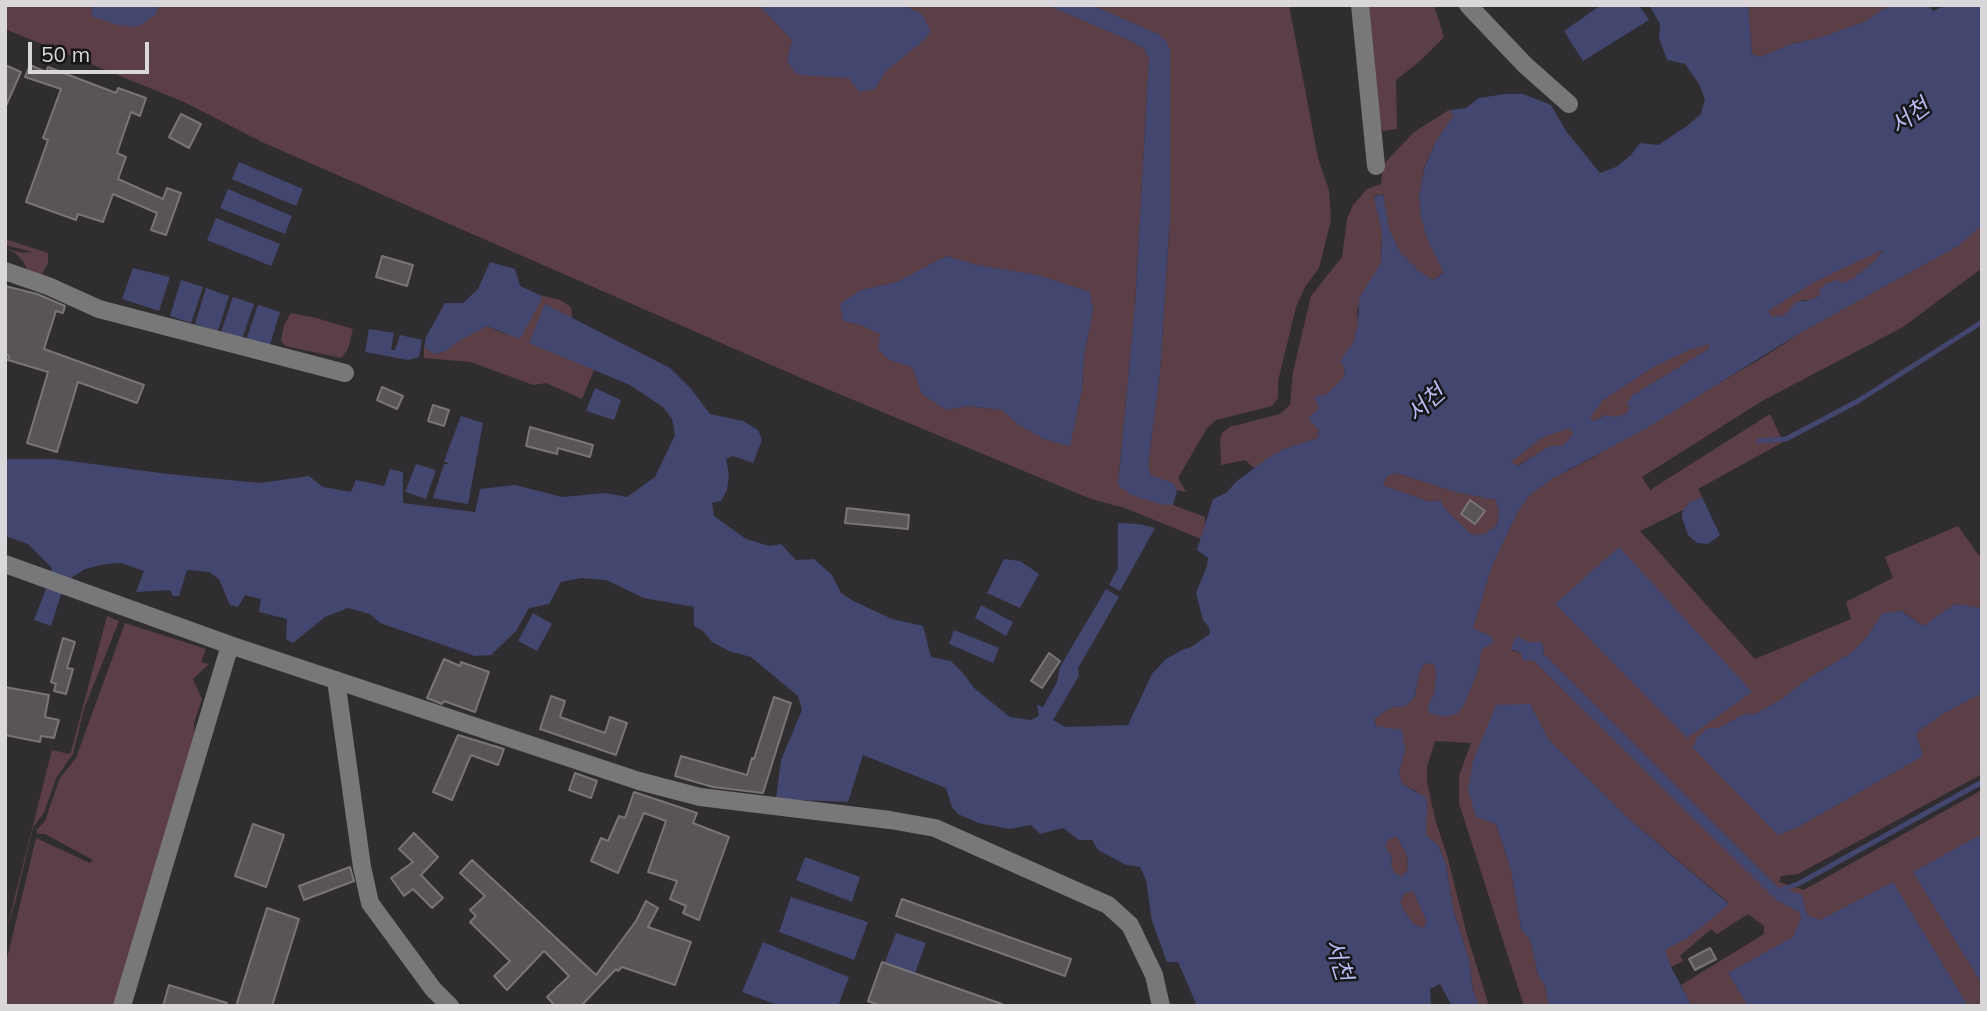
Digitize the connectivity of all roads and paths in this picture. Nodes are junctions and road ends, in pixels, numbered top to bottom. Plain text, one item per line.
1 (1360, 5) edge
2 (1468, 5) edge
3 (1569, 104) dead end
4 (1376, 166) dead end
5 (5, 271) edge
6 (345, 373) dead end
7 (5, 564) edge
8 (230, 645) junction
9 (336, 680) junction
10 (122, 1006) edge
11 (450, 1006) edge
12 (1161, 1006) edge

1 - 4 street
2 - 3 street
5 - 6 street
7 - 8 street
8 - 9 street
8 - 10 street
9 - 11 street
9 - 12 street

